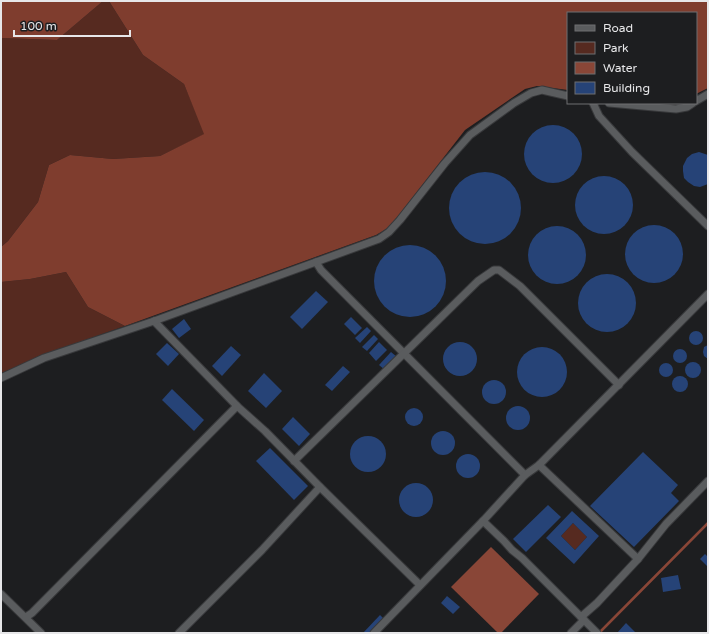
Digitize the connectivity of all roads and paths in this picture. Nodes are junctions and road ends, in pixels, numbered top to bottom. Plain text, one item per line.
1 (708, 94) edge
2 (567, 96) edge
3 (697, 100) edge
4 (593, 104) edge
5 (619, 104) edge
6 (692, 104) edge
7 (708, 226) edge
8 (316, 262) junction
9 (708, 294) edge
10 (154, 321) junction
11 (404, 354) junction
12 (1, 378) edge
13 (619, 385) junction
14 (236, 406) junction
15 (294, 461) junction
16 (539, 465) junction
17 (525, 476) junction
18 (708, 480) edge
19 (320, 487) junction
20 (483, 522) junction
21 (638, 559) junction
22 (420, 585) junction
23 (1, 594) edge
24 (26, 617) junction
25 (582, 619) junction
26 (41, 633) edge
27 (179, 633) edge
28 (374, 633) edge
29 (571, 633) edge
30 (597, 633) edge

1 - 3 street
2 - 8 street
4 - 7 street
5 - 6 street
8 - 10 street
8 - 11 street
9 - 13 street
10 - 12 street
10 - 14 street
11 - 13 street
11 - 15 street
11 - 17 street
13 - 16 street
14 - 15 street
14 - 24 street
15 - 19 street
16 - 17 street
16 - 21 street
17 - 20 street
18 - 21 street
19 - 22 street
19 - 27 street
20 - 22 street
20 - 25 street
21 - 25 street
22 - 28 street
23 - 24 street
24 - 26 street
25 - 29 street
25 - 30 street

